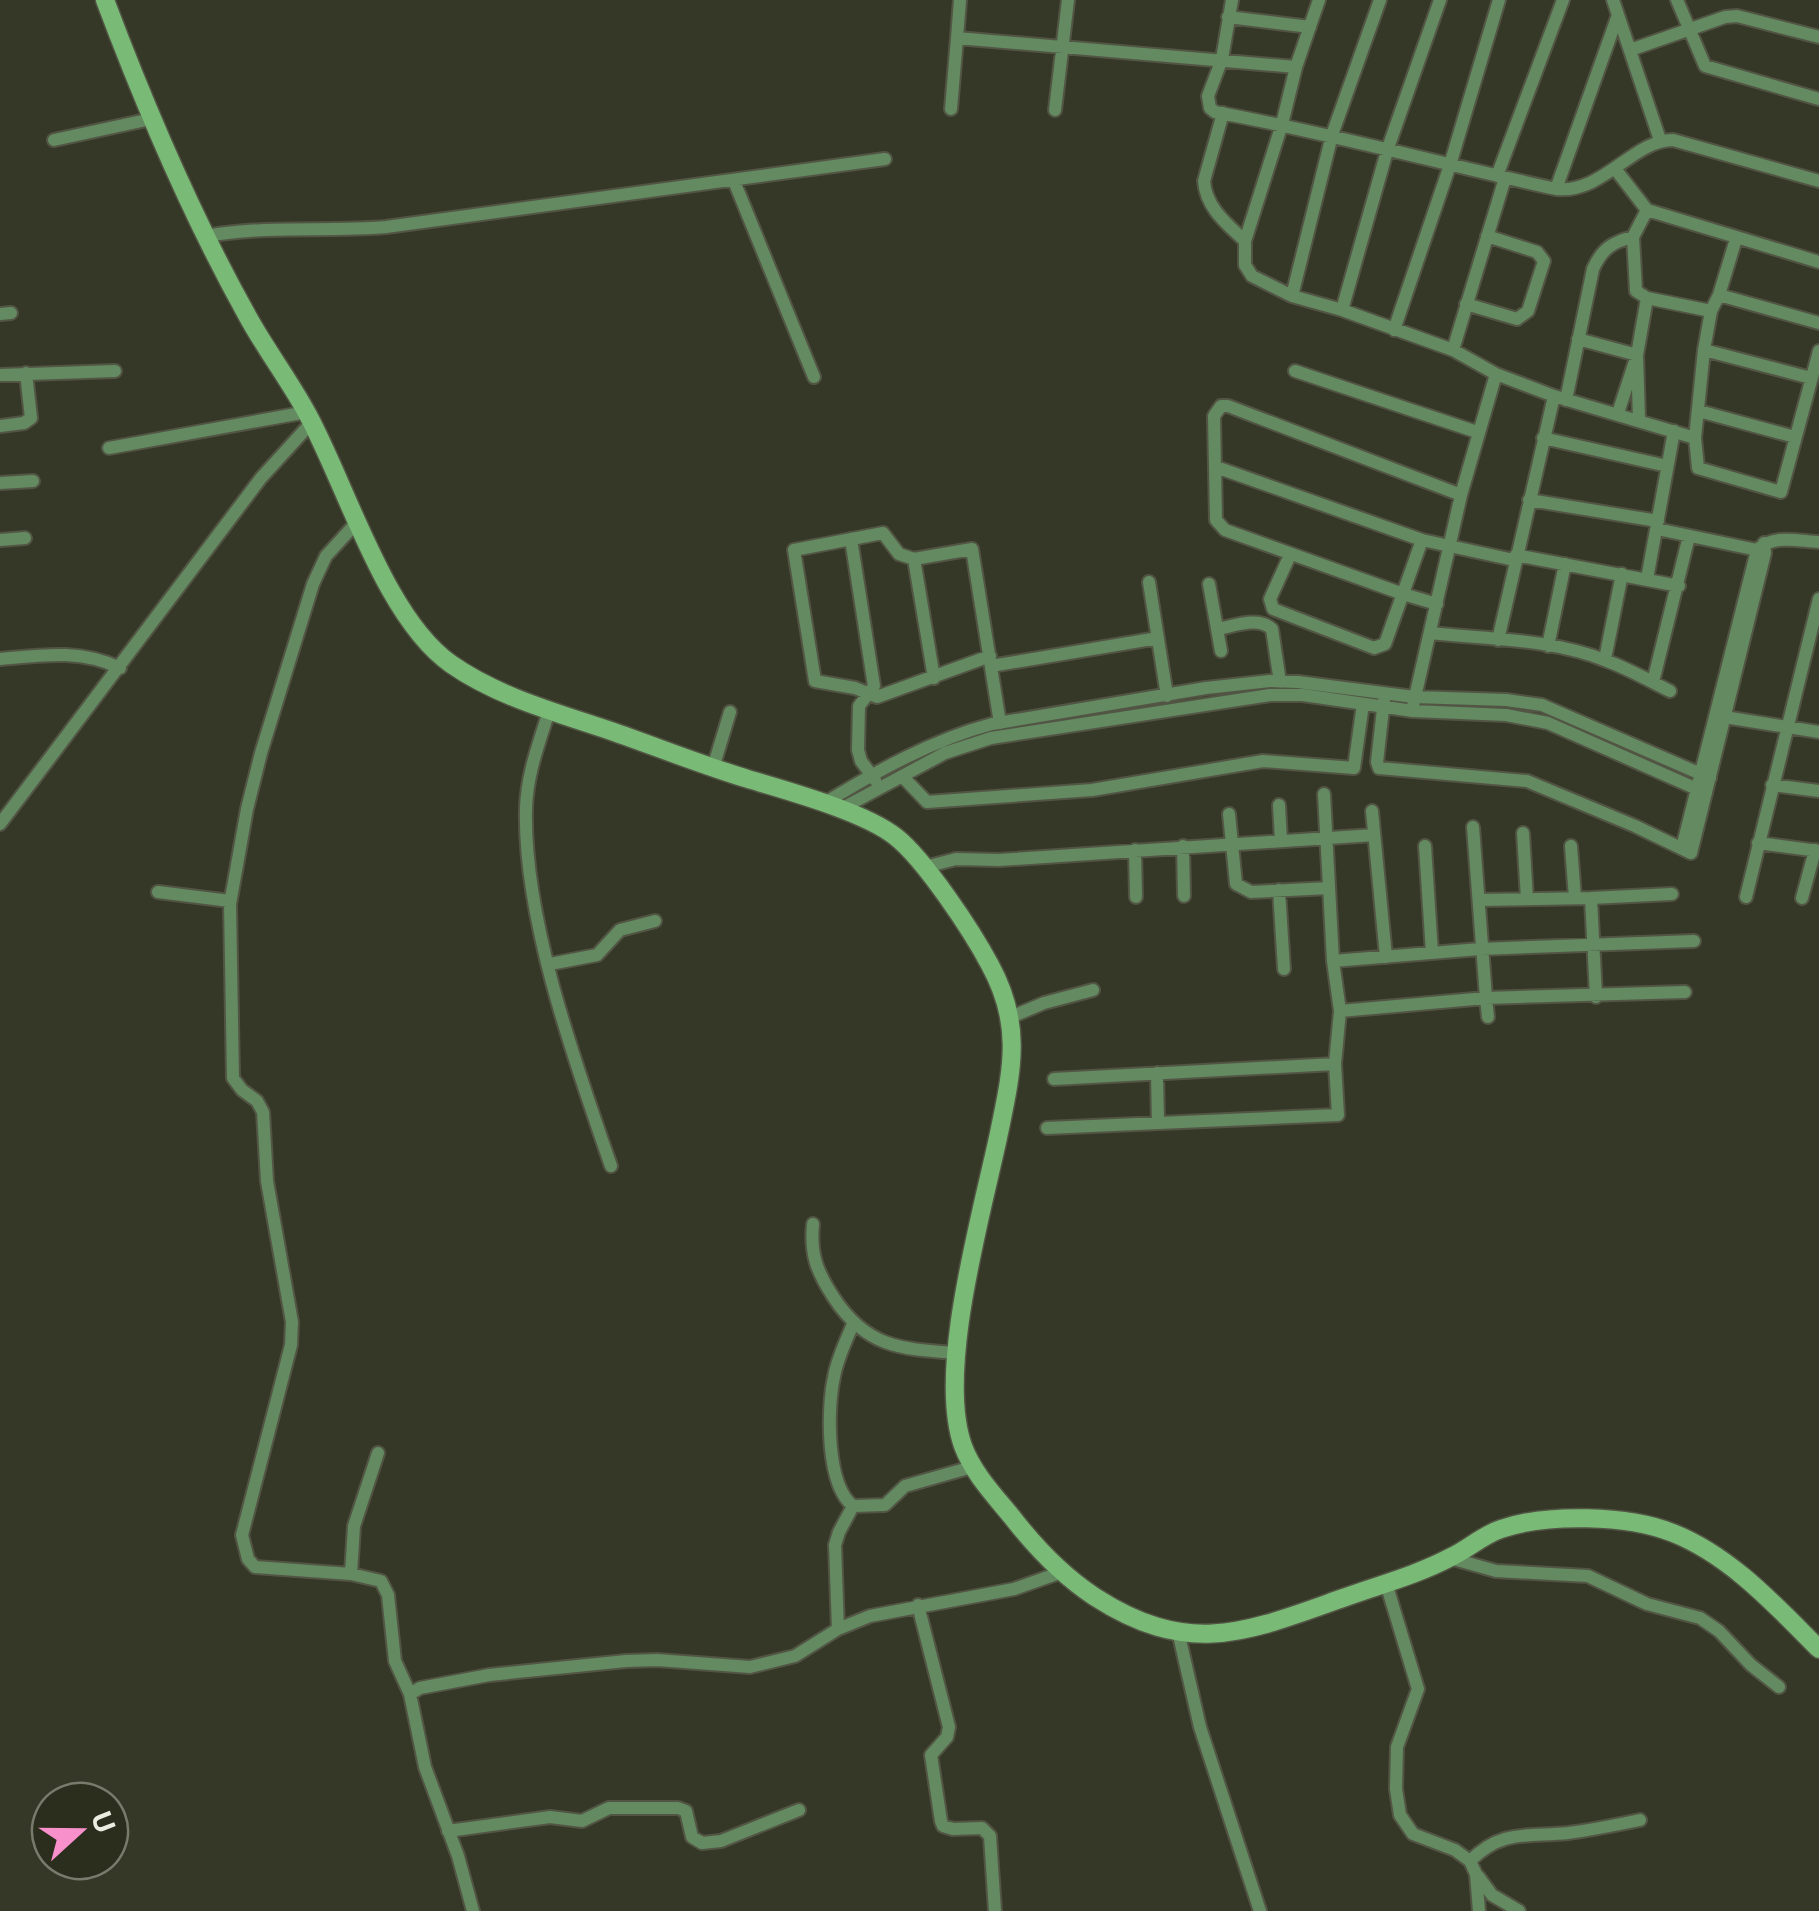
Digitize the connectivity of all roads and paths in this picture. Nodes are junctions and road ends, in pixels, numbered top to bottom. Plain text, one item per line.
1 (105, 0) edge
2 (960, 0) edge
3 (1068, 0) edge
4 (1232, 0) edge
5 (1319, 0) edge
6 (1380, 0) edge
7 (1440, 0) edge
8 (1499, 0) edge
9 (1563, 0) edge
10 (1613, 0) edge
11 (1677, 0) edge
12 (1618, 15) junction
13 (1228, 17) junction
14 (1310, 27) junction
15 (1690, 32) junction
16 (1819, 37) edge
17 (957, 38) junction
18 (1063, 46) junction
19 (1630, 50) junction
20 (1222, 59) junction
21 (1296, 67) junction
22 (1818, 96) edge
23 (950, 109) dead end
24 (1054, 110) dead end
25 (1223, 113) junction
26 (151, 119) junction
27 (1282, 124) junction
28 (1332, 135) junction
29 (54, 140) dead end
30 (1660, 140) junction
31 (1386, 151) junction
32 (886, 159) dead end
33 (1450, 165) junction
34 (1616, 170) junction
35 (1501, 177) junction
36 (1819, 181) edge
37 (734, 182) junction
38 (1556, 189) junction
39 (1647, 210) junction
40 (214, 235) junction
41 (1487, 236) junction
42 (1633, 237) junction
43 (1736, 239) junction
44 (1245, 241) junction
45 (1819, 262) edge
46 (1720, 295) junction
47 (1292, 296) junction
48 (1647, 298) junction
49 (1466, 304) junction
50 (1342, 310) junction
51 (1711, 311) junction
52 (1819, 323) edge
53 (1394, 330) junction
54 (1578, 339) junction
55 (1453, 350) junction
56 (1704, 350) junction
57 (1819, 350) edge
58 (1637, 355) junction
59 (115, 371) dead end
60 (1295, 371) dead end
61 (26, 372) junction
62 (1496, 374) junction
63 (0, 375) edge
64 (814, 376) dead end
65 (1811, 378) junction
66 (1560, 398) junction
67 (1699, 411) junction
68 (1618, 413) junction
69 (309, 417) junction
70 (1640, 419) junction
71 (0, 426) edge
72 (1674, 431) junction
73 (1478, 432) junction
74 (1795, 437) junction
75 (1543, 438) junction
76 (1695, 438) junction
77 (109, 448) dead end
78 (1667, 466) junction
79 (1216, 467) junction
80 (33, 481) dead end
81 (0, 483) edge
82 (1461, 495) junction
83 (1529, 500) junction
84 (358, 520) junction
85 (1657, 525) junction
86 (1689, 536) junction
87 (25, 538) dead end
88 (851, 539) junction
89 (0, 540) edge
90 (1422, 540) junction
91 (1819, 542) edge
92 (1451, 544) junction
93 (1762, 548) junction
94 (1290, 554) junction
95 (1515, 557) junction
96 (914, 559) junction
97 (1565, 564) junction
98 (1622, 574) junction
99 (1647, 579) junction
100 (1149, 582) dead end
101 (1209, 584) dead end
102 (1679, 586) junction
103 (1402, 594) junction
104 (1437, 604) junction
105 (1818, 606) edge
106 (1217, 629) junction
107 (1430, 634) junction
108 (1158, 638) junction
109 (1498, 640) junction
110 (1548, 646) junction
111 (1221, 651) dead end
112 (0, 659) edge
113 (1605, 660) junction
114 (990, 661) junction
115 (1804, 666) junction
116 (120, 668) junction
117 (1819, 668) edge
118 (934, 678) junction
119 (1280, 682) junction
120 (1654, 682) junction
121 (1670, 691) dead end
122 (868, 694) junction
123 (1168, 696) junction
124 (1384, 700) junction
125 (1364, 704) junction
126 (1414, 704) junction
127 (549, 711) junction
128 (730, 712) dead end
129 (1719, 717) junction
130 (1000, 723) junction
131 (1788, 728) junction
132 (1819, 732) edge
133 (714, 764) junction
134 (902, 776) junction
135 (876, 782) junction
136 (1703, 783) junction
137 (1772, 785) junction
138 (1819, 790) edge
139 (1324, 794) dead end
140 (1279, 805) dead end
141 (831, 807) junction
142 (1372, 811) dead end
143 (1230, 814) dead end
144 (2, 818) edge
145 (1473, 827) dead end
146 (1523, 833) dead end
147 (1374, 835) junction
148 (1327, 837) junction
149 (1281, 840) junction
150 (1232, 843) junction
151 (1758, 843) junction
152 (1183, 846) junction
153 (1425, 846) dead end
154 (1572, 846) dead end
155 (1135, 850) junction
156 (1817, 851) edge
157 (931, 865) junction
158 (1329, 888) junction
159 (1279, 890) junction
160 (158, 892) dead end
161 (1672, 894) dead end
162 (1184, 896) dead end
163 (1136, 897) dead end
164 (1746, 897) dead end
165 (1583, 898) junction
166 (1802, 898) dead end
167 (1527, 899) junction
168 (230, 900) junction
169 (1479, 900) junction
170 (655, 921) dead end
171 (1694, 941) dead end
172 (1596, 946) junction
173 (1480, 948) junction
174 (1432, 953) junction
175 (1386, 957) junction
176 (1333, 961) junction
177 (550, 964) junction
178 (1284, 969) dead end
179 (1093, 990) dead end
180 (1685, 992) dead end
181 (1596, 997) junction
182 (1486, 998) junction
183 (1340, 1011) junction
184 (1017, 1014) junction
185 (1488, 1017) dead end
186 (1335, 1064) junction
187 (1156, 1074) junction
188 (1054, 1079) dead end
189 (1158, 1123) junction
190 (1047, 1128) dead end
191 (611, 1166) dead end
192 (813, 1224) dead end
193 (853, 1324) junction
194 (957, 1353) junction
195 (378, 1453) dead end
196 (972, 1466) junction
197 (852, 1506) junction
198 (1456, 1554) junction
199 (1062, 1572) junction
200 (350, 1574) junction
201 (1386, 1583) junction
202 (918, 1606) junction
203 (838, 1629) junction
204 (1178, 1631) junction
205 (1819, 1649) edge
206 (1779, 1686) dead end
207 (410, 1694) junction
208 (798, 1810) dead end
209 (1640, 1820) dead end
210 (448, 1831) junction
211 (1470, 1860) junction
212 (1476, 1874) junction
213 (474, 1911) edge
214 (995, 1911) edge
215 (1260, 1911) edge
216 (1479, 1911) edge
217 (1520, 1911) edge

1 - 26 street
2 - 17 street
3 - 18 street
4 - 13 street
5 - 14 street
6 - 28 street
7 - 31 street
8 - 33 street
9 - 35 street
10 - 12 street
11 - 15 street
12 - 19 street
12 - 38 street
13 - 14 street
13 - 20 street
14 - 21 street
15 - 16 street
15 - 19 street
15 - 22 street
17 - 18 street
17 - 23 street
18 - 20 street
18 - 24 street
19 - 30 street
20 - 21 street
20 - 25 street
21 - 27 street
25 - 27 street
25 - 44 street
26 - 29 street
26 - 40 street
27 - 28 street
27 - 44 street
28 - 31 street
28 - 47 street
30 - 34 street
30 - 36 street
31 - 33 street
31 - 50 street
32 - 37 street
33 - 35 street
33 - 53 street
34 - 38 street
34 - 39 street
35 - 38 street
35 - 41 street
37 - 40 street
37 - 64 street
39 - 42 street
39 - 43 street
40 - 69 street
41 - 49 street
41 - 49 street
42 - 48 street
42 - 54 street
43 - 45 street
43 - 46 street
44 - 47 street
46 - 51 street
46 - 52 street
47 - 50 street
48 - 51 street
48 - 58 street
49 - 55 street
50 - 53 street
51 - 56 street
53 - 55 street
54 - 58 street
54 - 66 street
55 - 62 street
56 - 65 street
56 - 67 street
57 - 65 street
58 - 68 street
58 - 70 street
59 - 61 street
60 - 73 street
61 - 63 street
61 - 71 street
62 - 66 street
62 - 73 street
65 - 74 street
66 - 68 street
66 - 75 street
67 - 74 street
67 - 76 street
68 - 70 street
69 - 77 street
69 - 84 street
69 - 116 street
70 - 72 street
72 - 76 street
72 - 78 street
73 - 82 street
74 - 76 street
75 - 78 street
75 - 83 street
78 - 85 street
79 - 82 street
79 - 90 street
79 - 94 street
80 - 81 street
82 - 92 street
83 - 85 street
83 - 95 street
84 - 127 street
84 - 168 street
85 - 86 street
85 - 99 street
86 - 93 street
86 - 102 street
87 - 89 street
88 - 96 street
88 - 122 street
88 - 122 street
90 - 92 street
90 - 103 street
91 - 93 street
92 - 95 street
92 - 104 street
93 - 129 street
94 - 103 street
94 - 103 street
95 - 97 street
95 - 109 street
96 - 114 street
96 - 118 street
97 - 98 street
97 - 110 street
98 - 99 street
98 - 113 street
99 - 102 street
100 - 108 street
101 - 106 street
102 - 120 street
103 - 104 street
104 - 107 street
105 - 115 street
106 - 111 street
106 - 119 street
107 - 109 street
107 - 126 street
108 - 114 street
108 - 123 street
109 - 110 street
110 - 113 street
112 - 116 street
113 - 120 street
114 - 118 street
114 - 130 street
115 - 117 street
115 - 131 street
116 - 144 street
118 - 122 street
119 - 123 street
119 - 124 street
120 - 121 street
122 - 135 street
123 - 130 street
124 - 125 street
124 - 126 street
124 - 136 street
125 - 134 street
125 - 134 street
126 - 136 street
127 - 133 street
127 - 177 street
128 - 133 street
129 - 131 street
129 - 136 street
130 - 135 street
131 - 132 street
131 - 137 street
133 - 141 street
134 - 135 street
135 - 141 street
137 - 138 street
137 - 151 street
139 - 148 street
140 - 149 street
141 - 157 street
142 - 147 street
143 - 150 street
145 - 169 street
146 - 167 street
147 - 148 street
147 - 175 street
148 - 149 street
148 - 158 street
149 - 150 street
150 - 152 street
150 - 159 street
151 - 156 street
151 - 164 street
152 - 155 street
152 - 162 street
153 - 174 street
154 - 165 street
155 - 157 street
155 - 163 street
156 - 166 street
157 - 184 street
158 - 159 street
158 - 176 street
159 - 178 street
160 - 168 street
161 - 165 street
165 - 167 street
165 - 172 street
167 - 169 street
168 - 200 street
169 - 173 street
170 - 177 street
171 - 172 street
172 - 173 street
172 - 181 street
173 - 174 street
173 - 182 street
174 - 175 street
175 - 176 street
176 - 183 street
177 - 191 street
179 - 184 street
180 - 181 street
181 - 182 street
182 - 183 street
182 - 185 street
183 - 186 street
184 - 194 street
186 - 187 street
186 - 189 street
187 - 188 street
187 - 189 street
189 - 190 street
192 - 193 street
193 - 194 street
193 - 197 street
194 - 196 street
195 - 200 street
196 - 197 street
196 - 199 street
197 - 203 street
198 - 201 street
198 - 205 street
198 - 206 street
199 - 202 street
199 - 204 street
200 - 207 street
201 - 204 street
201 - 211 street
202 - 203 street
202 - 214 street
203 - 207 street
204 - 215 street
207 - 210 street
208 - 210 street
209 - 211 street
210 - 213 street
211 - 212 street
212 - 216 street
212 - 217 street

